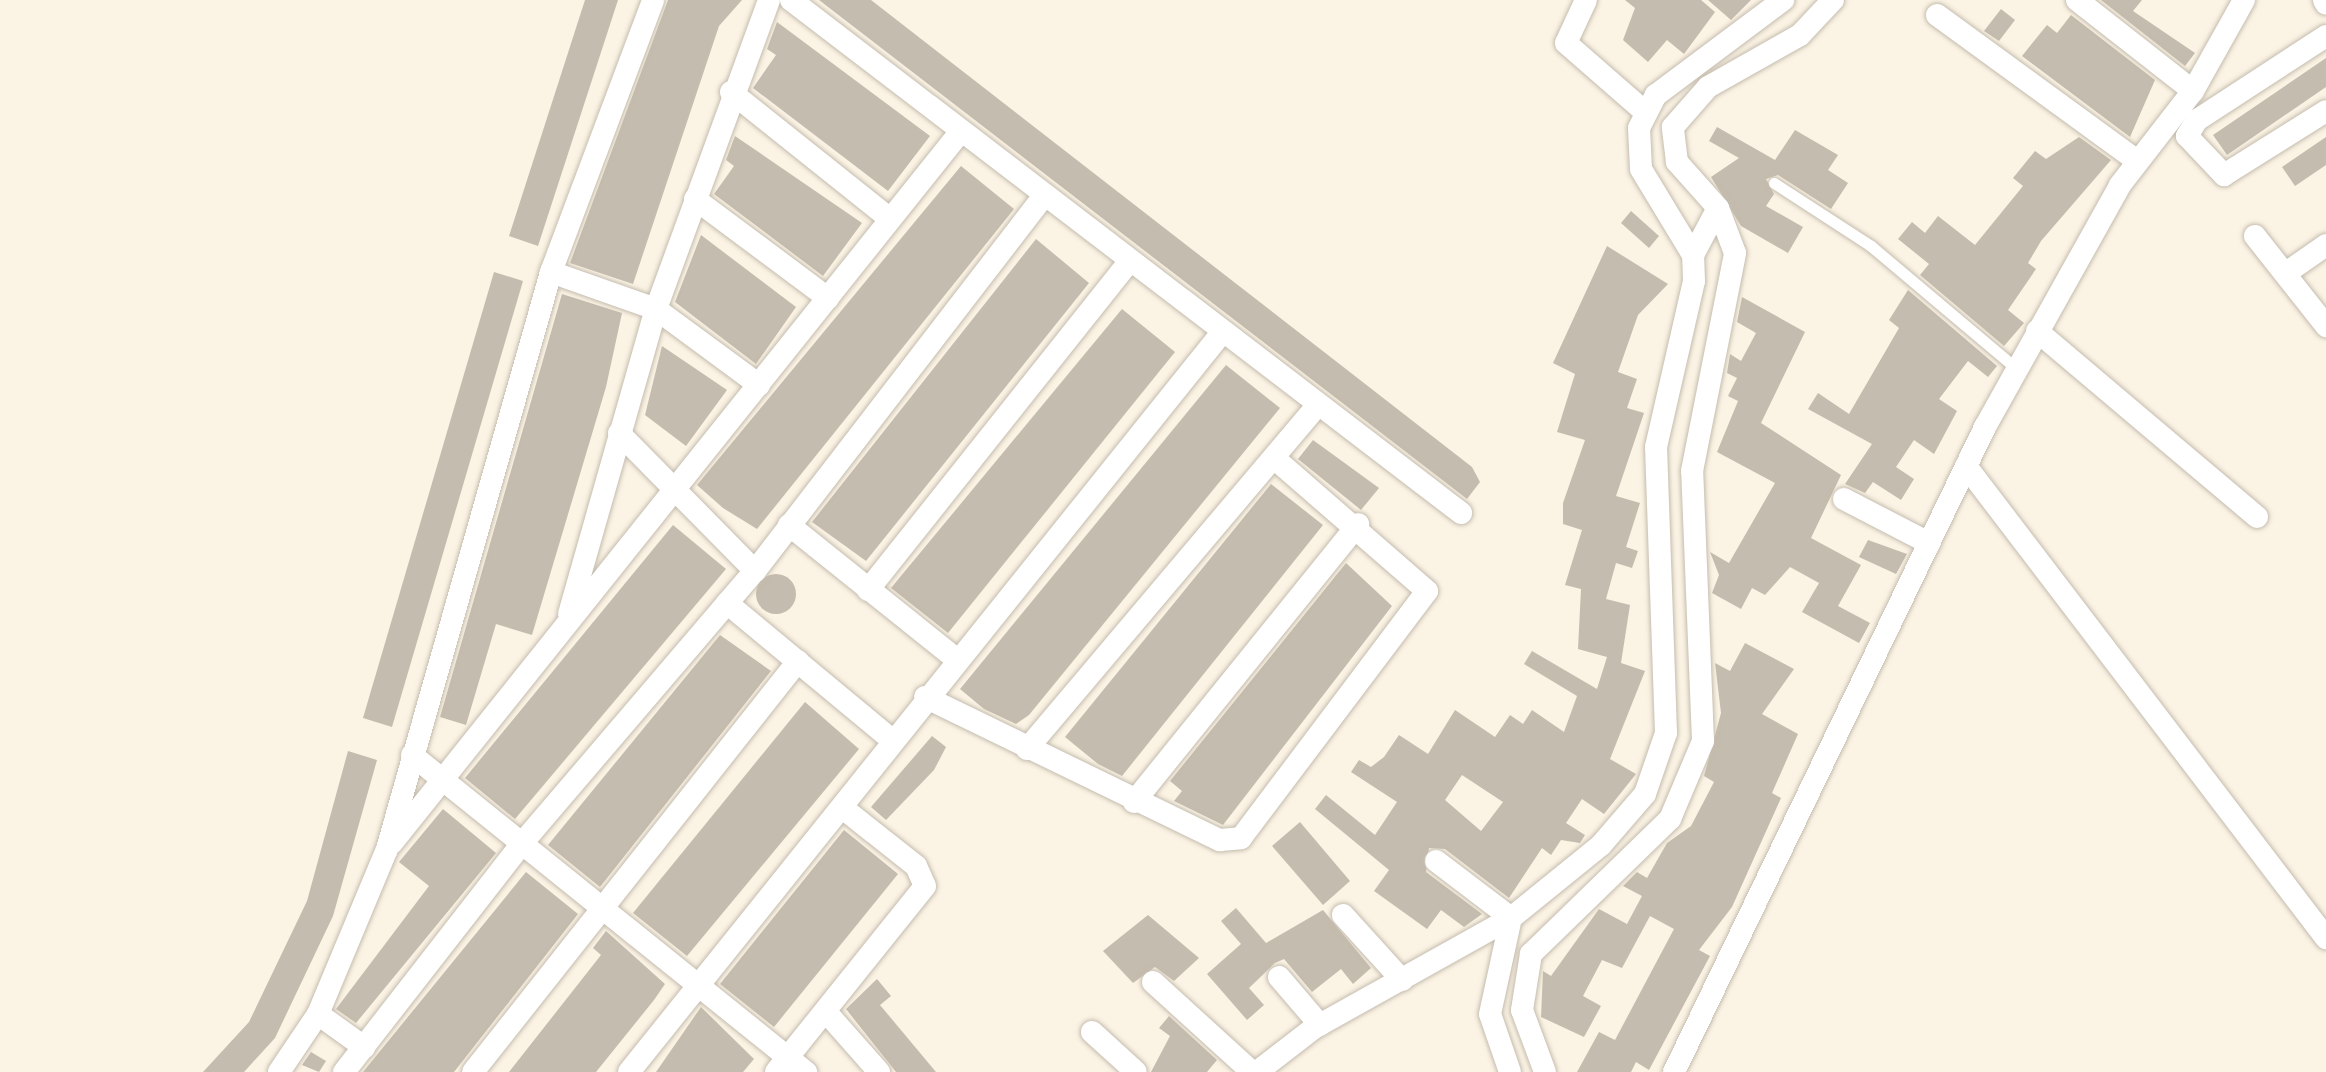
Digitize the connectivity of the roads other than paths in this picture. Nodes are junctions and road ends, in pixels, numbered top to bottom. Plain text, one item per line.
1 (653, 0) edge
2 (769, 0) edge
3 (791, 0) edge
4 (1586, 0) edge
5 (1783, 0) edge
6 (1834, 0) edge
7 (2077, 0) edge
8 (2244, 0) edge
9 (1937, 15) dead end
10 (2326, 36) edge
11 (2193, 90) junction
12 (731, 92) junction
13 (1644, 111) junction
14 (2326, 112) edge
15 (961, 130) junction
16 (2136, 160) junction
17 (1774, 183) dead end
18 (1044, 196) junction
19 (695, 199) junction
20 (890, 219) junction
21 (1706, 230) junction
22 (2254, 236) dead end
23 (2326, 245) edge
24 (1128, 263) junction
25 (551, 272) junction
26 (2286, 273) junction
27 (828, 298) junction
28 (656, 309) junction
29 (2326, 326) edge
30 (2038, 331) junction
31 (1219, 336) junction
32 (2018, 370) junction
33 (1671, 373) junction
34 (759, 385) junction
35 (1702, 387) junction
36 (1315, 408) junction
37 (619, 434) junction
38 (1274, 458) junction
39 (1966, 466) junction
40 (677, 490) junction
41 (1844, 499) dead end
42 (1461, 513) dead end
43 (2257, 518) dead end
44 (1358, 524) junction
45 (789, 526) junction
46 (1929, 543) junction
47 (755, 570) junction
48 (868, 590) junction
49 (727, 603) junction
50 (566, 624) junction
51 (954, 657) junction
52 (798, 661) junction
53 (925, 697) junction
54 (1686, 738) junction
55 (892, 742) junction
56 (1027, 749) junction
57 (412, 755) junction
58 (442, 780) junction
59 (1134, 802) junction
60 (845, 810) junction
61 (524, 841) junction
62 (387, 849) junction
63 (1436, 861) dead end
64 (1594, 872) junction
65 (603, 906) junction
66 (1343, 915) dead end
67 (1510, 918) junction
68 (2326, 938) edge
69 (1279, 977) dead end
70 (1402, 980) junction
71 (1153, 982) dead end
72 (697, 985) junction
73 (827, 1013) junction
74 (318, 1014) junction
75 (1320, 1025) junction
76 (1092, 1032) dead end
77 (364, 1047) junction
78 (790, 1067) edge
79 (279, 1072) edge
80 (344, 1072) edge
81 (473, 1072) edge
82 (629, 1072) edge
83 (880, 1072) edge
84 (1136, 1072) edge
85 (1254, 1072) edge
86 (1510, 1072) edge
87 (1544, 1072) edge
88 (1674, 1072) edge

1 - 25 street
2 - 12 street
3 - 15 street
4 - 13 street
5 - 13 street
6 - 21 street
7 - 11 street
8 - 11 street
9 - 16 street
10 - 14 street
11 - 16 street
12 - 19 street
12 - 20 street
13 - 21 street
15 - 18 street
15 - 20 street
16 - 30 street
17 - 32 lane
18 - 24 street
18 - 45 street
19 - 27 street
19 - 28 street
20 - 27 street
21 - 33 street
21 - 35 street
22 - 26 street
23 - 26 street
24 - 31 street
24 - 48 street
25 - 28 street
25 - 57 street
26 - 29 street
27 - 34 street
28 - 34 street
28 - 37 street
30 - 32 street
30 - 43 street
31 - 36 street
31 - 51 street
32 - 39 street
33 - 35 street
33 - 54 street
34 - 40 street
35 - 54 street
36 - 38 street
36 - 42 street
37 - 40 street
37 - 50 street
38 - 44 street
38 - 56 street
39 - 46 street
39 - 68 street
40 - 47 street
40 - 50 street
41 - 46 street
44 - 59 street
44 - 59 street
45 - 47 street
45 - 48 street
46 - 88 street
47 - 49 street
48 - 51 street
49 - 52 street
49 - 61 street
50 - 58 street
51 - 53 street
52 - 55 street
52 - 65 street
53 - 55 street
53 - 56 street
54 - 64 street
54 - 64 street
55 - 60 street
56 - 59 street
57 - 58 street
57 - 62 street
58 - 61 street
58 - 62 street
60 - 72 street
60 - 73 street
61 - 65 street
61 - 77 street
62 - 74 street
63 - 67 street
64 - 67 street
64 - 87 street
65 - 72 street
65 - 81 street
66 - 70 street
67 - 70 street
67 - 86 street
69 - 75 street
70 - 75 street
71 - 85 street
72 - 78 street
72 - 82 street
73 - 78 street
73 - 83 street
74 - 77 street
74 - 79 street
75 - 85 street
76 - 84 street
77 - 80 street

